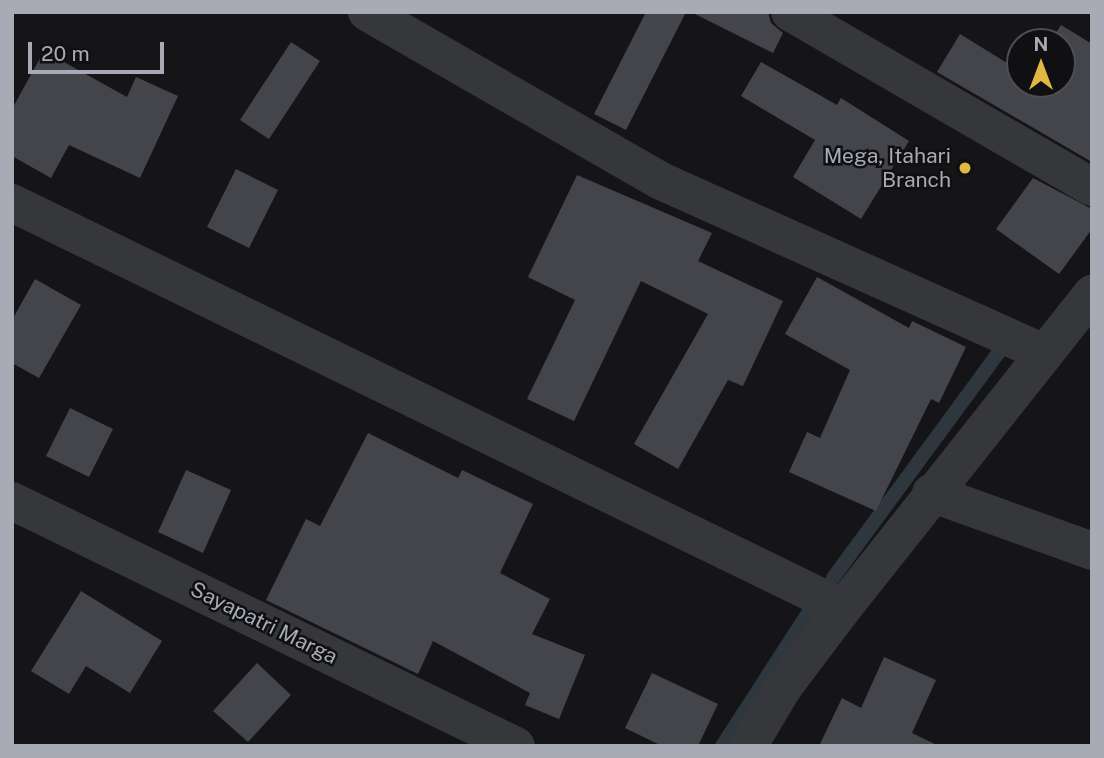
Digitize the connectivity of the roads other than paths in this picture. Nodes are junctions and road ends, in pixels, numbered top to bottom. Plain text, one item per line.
1 (367, 12) edge
2 (790, 12) edge
3 (1092, 187) edge
4 (12, 203) edge
5 (1092, 293) edge
6 (1041, 352) junction
7 (931, 493) junction
8 (12, 501) edge
9 (1092, 551) edge
10 (843, 608) junction
11 (516, 746) edge
12 (748, 746) edge

1 - 6 street
2 - 3 street
4 - 10 street
5 - 6 street
6 - 7 street
7 - 9 street
7 - 10 street
8 - 11 street, Sayapatri Marga
10 - 12 street

